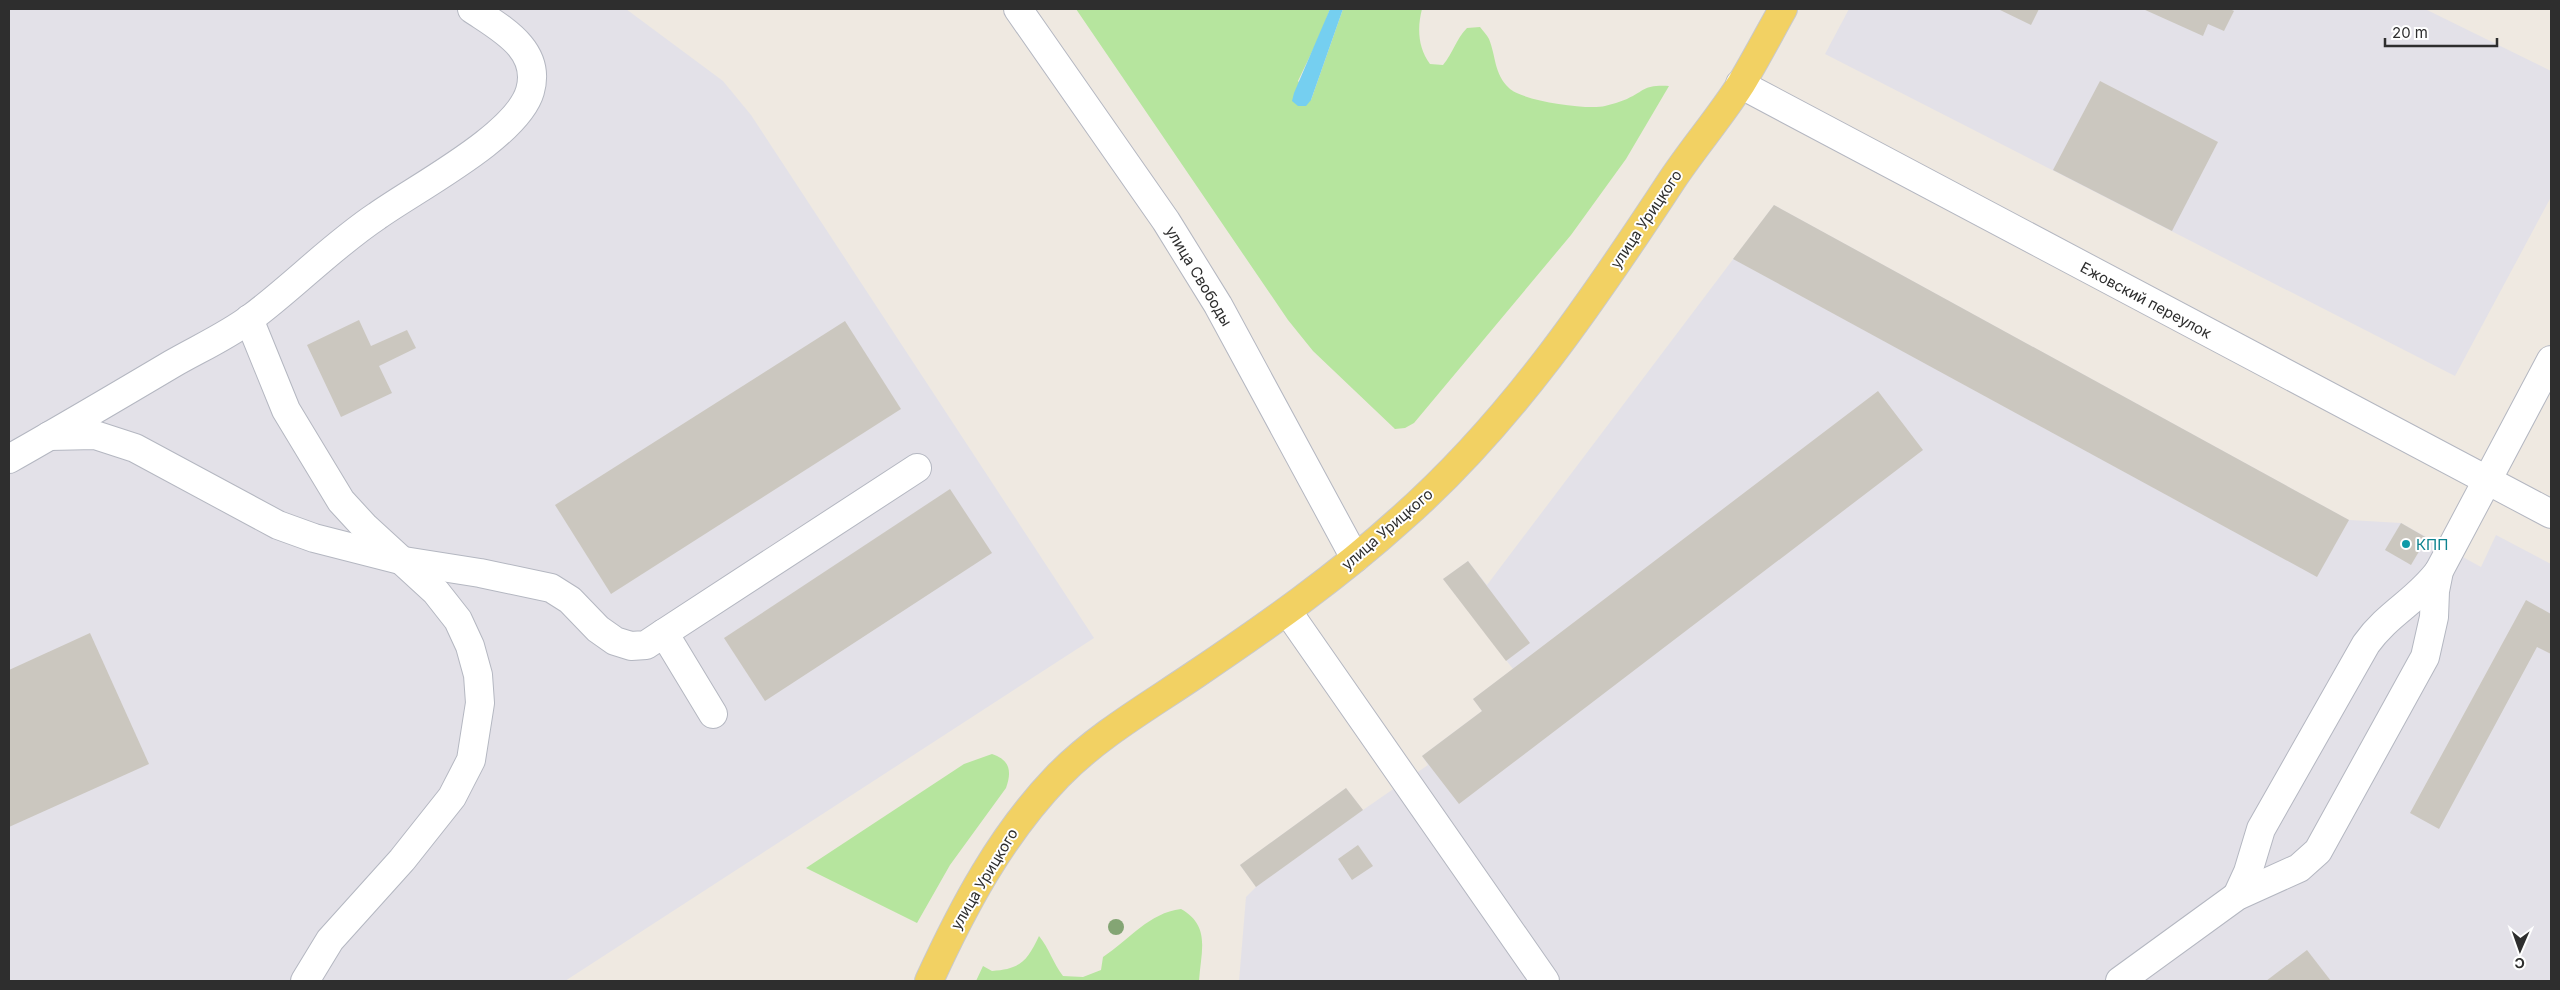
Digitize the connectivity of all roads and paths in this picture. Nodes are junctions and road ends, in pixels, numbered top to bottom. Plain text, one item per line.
1 (472, 9) edge
2 (1018, 9) edge
3 (1783, 9) edge
4 (1740, 84) junction
5 (249, 320) junction
6 (2551, 360) edge
7 (49, 436) junction
8 (9, 459) edge
9 (917, 468) dead end
10 (2487, 481) junction
11 (2551, 514) edge
12 (1356, 558) junction
13 (404, 562) junction
14 (2439, 571) junction
15 (1288, 612) junction
16 (664, 633) junction
17 (713, 714) dead end
18 (2237, 896) junction
19 (305, 981) edge
20 (929, 981) edge
21 (1545, 981) edge
22 (2120, 981) edge

1 - 5 street
2 - 12 street, улица Свободы
3 - 4 main road, улица Урицкого
4 - 10 street, Ежовский переулок
4 - 12 main road, улица Урицкого
5 - 7 street
5 - 13 street
6 - 10 street
7 - 8 street
7 - 13 street
9 - 16 street
10 - 11 street, Ежовский переулок
10 - 14 street
12 - 15 main road, улица Урицкого
13 - 16 street
13 - 19 street
14 - 18 street
14 - 18 street
15 - 20 main road, улица Урицкого
15 - 21 street
16 - 17 street
18 - 22 street

